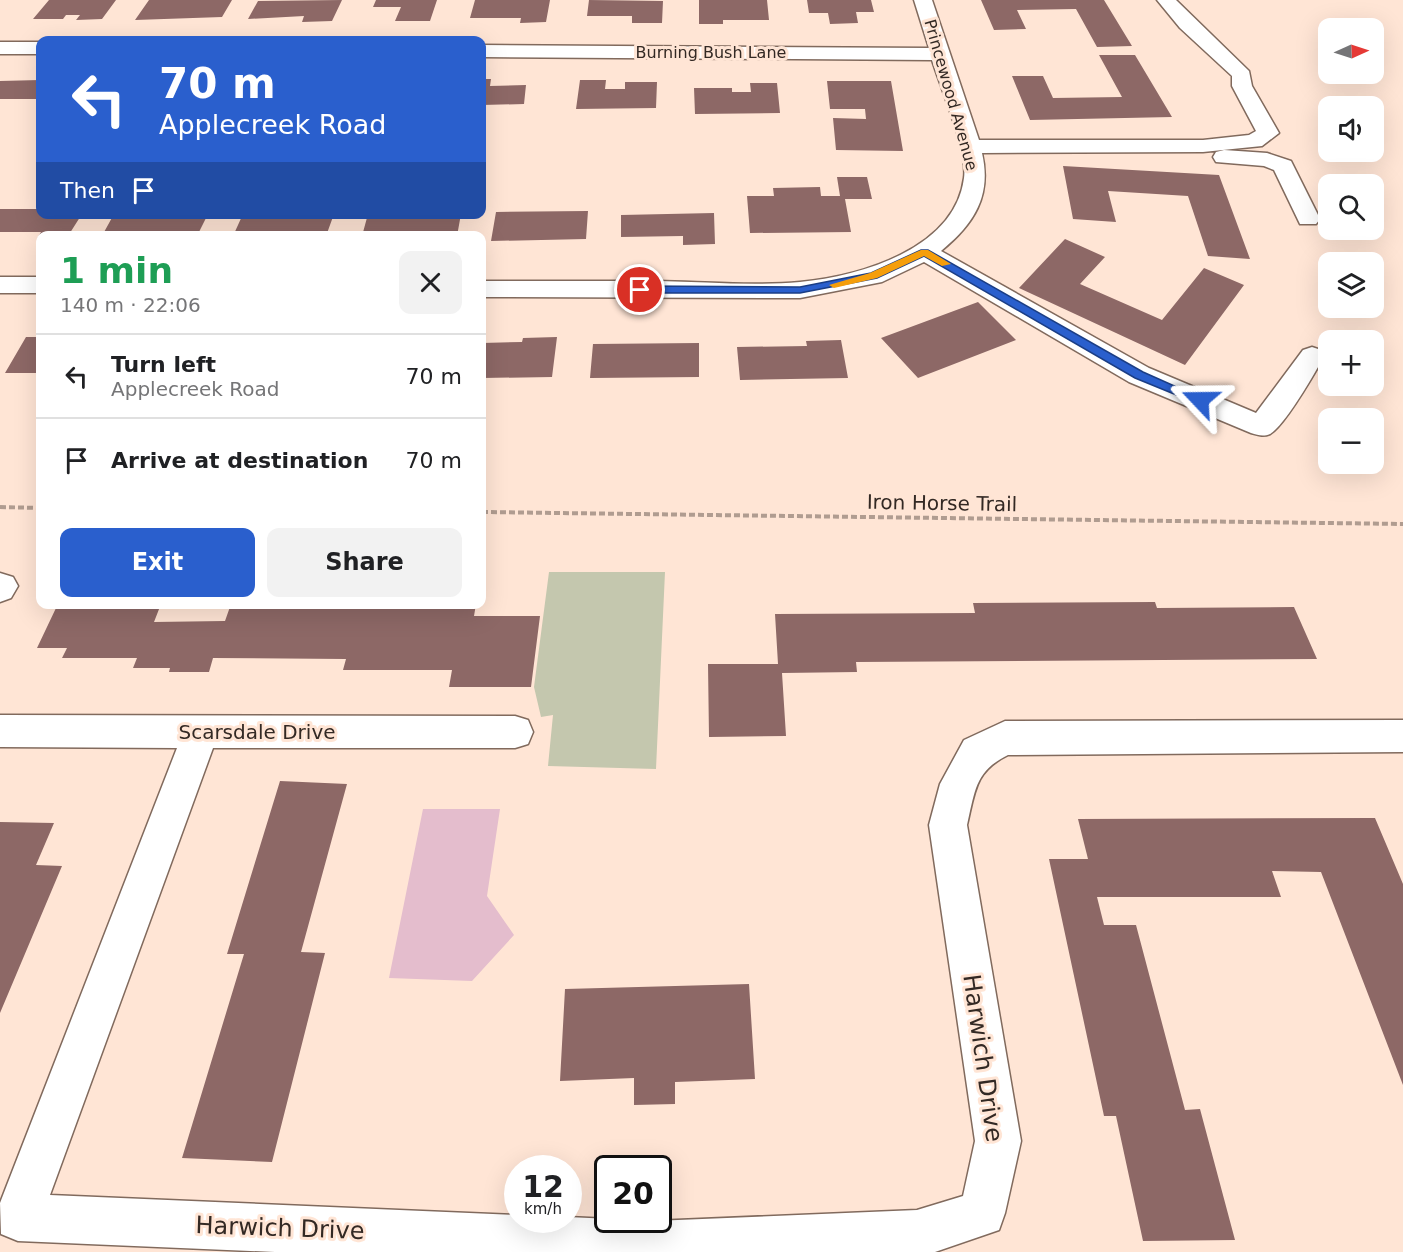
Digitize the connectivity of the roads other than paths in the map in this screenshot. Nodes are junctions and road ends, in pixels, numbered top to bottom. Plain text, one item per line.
1 (923, 0) edge
2 (1166, 0) edge
3 (0, 48) edge
4 (36, 48) edge
5 (486, 51) edge
6 (941, 54) junction
7 (972, 153) junction
8 (1308, 219) dead end
9 (925, 252) junction
10 (0, 285) edge
11 (36, 285) edge
12 (486, 289) edge
13 (1312, 356) dead end
14 (0, 731) edge
15 (201, 731) junction
16 (514, 732) dead end
17 (1403, 736) edge
18 (653, 1248) edge

1 - 6 street, Princewood Avenue
2 - 7 street
3 - 4 street
5 - 6 street, Burning Bush Lane
6 - 7 street, Princewood Avenue
7 - 8 street
7 - 9 street, Princewood Avenue
9 - 12 street, Princewood Avenue
9 - 13 street
10 - 11 street
14 - 15 street, Scarsdale Drive
15 - 16 street, Scarsdale Drive
15 - 18 street, Harwich Drive
17 - 18 street, Harwich Drive

